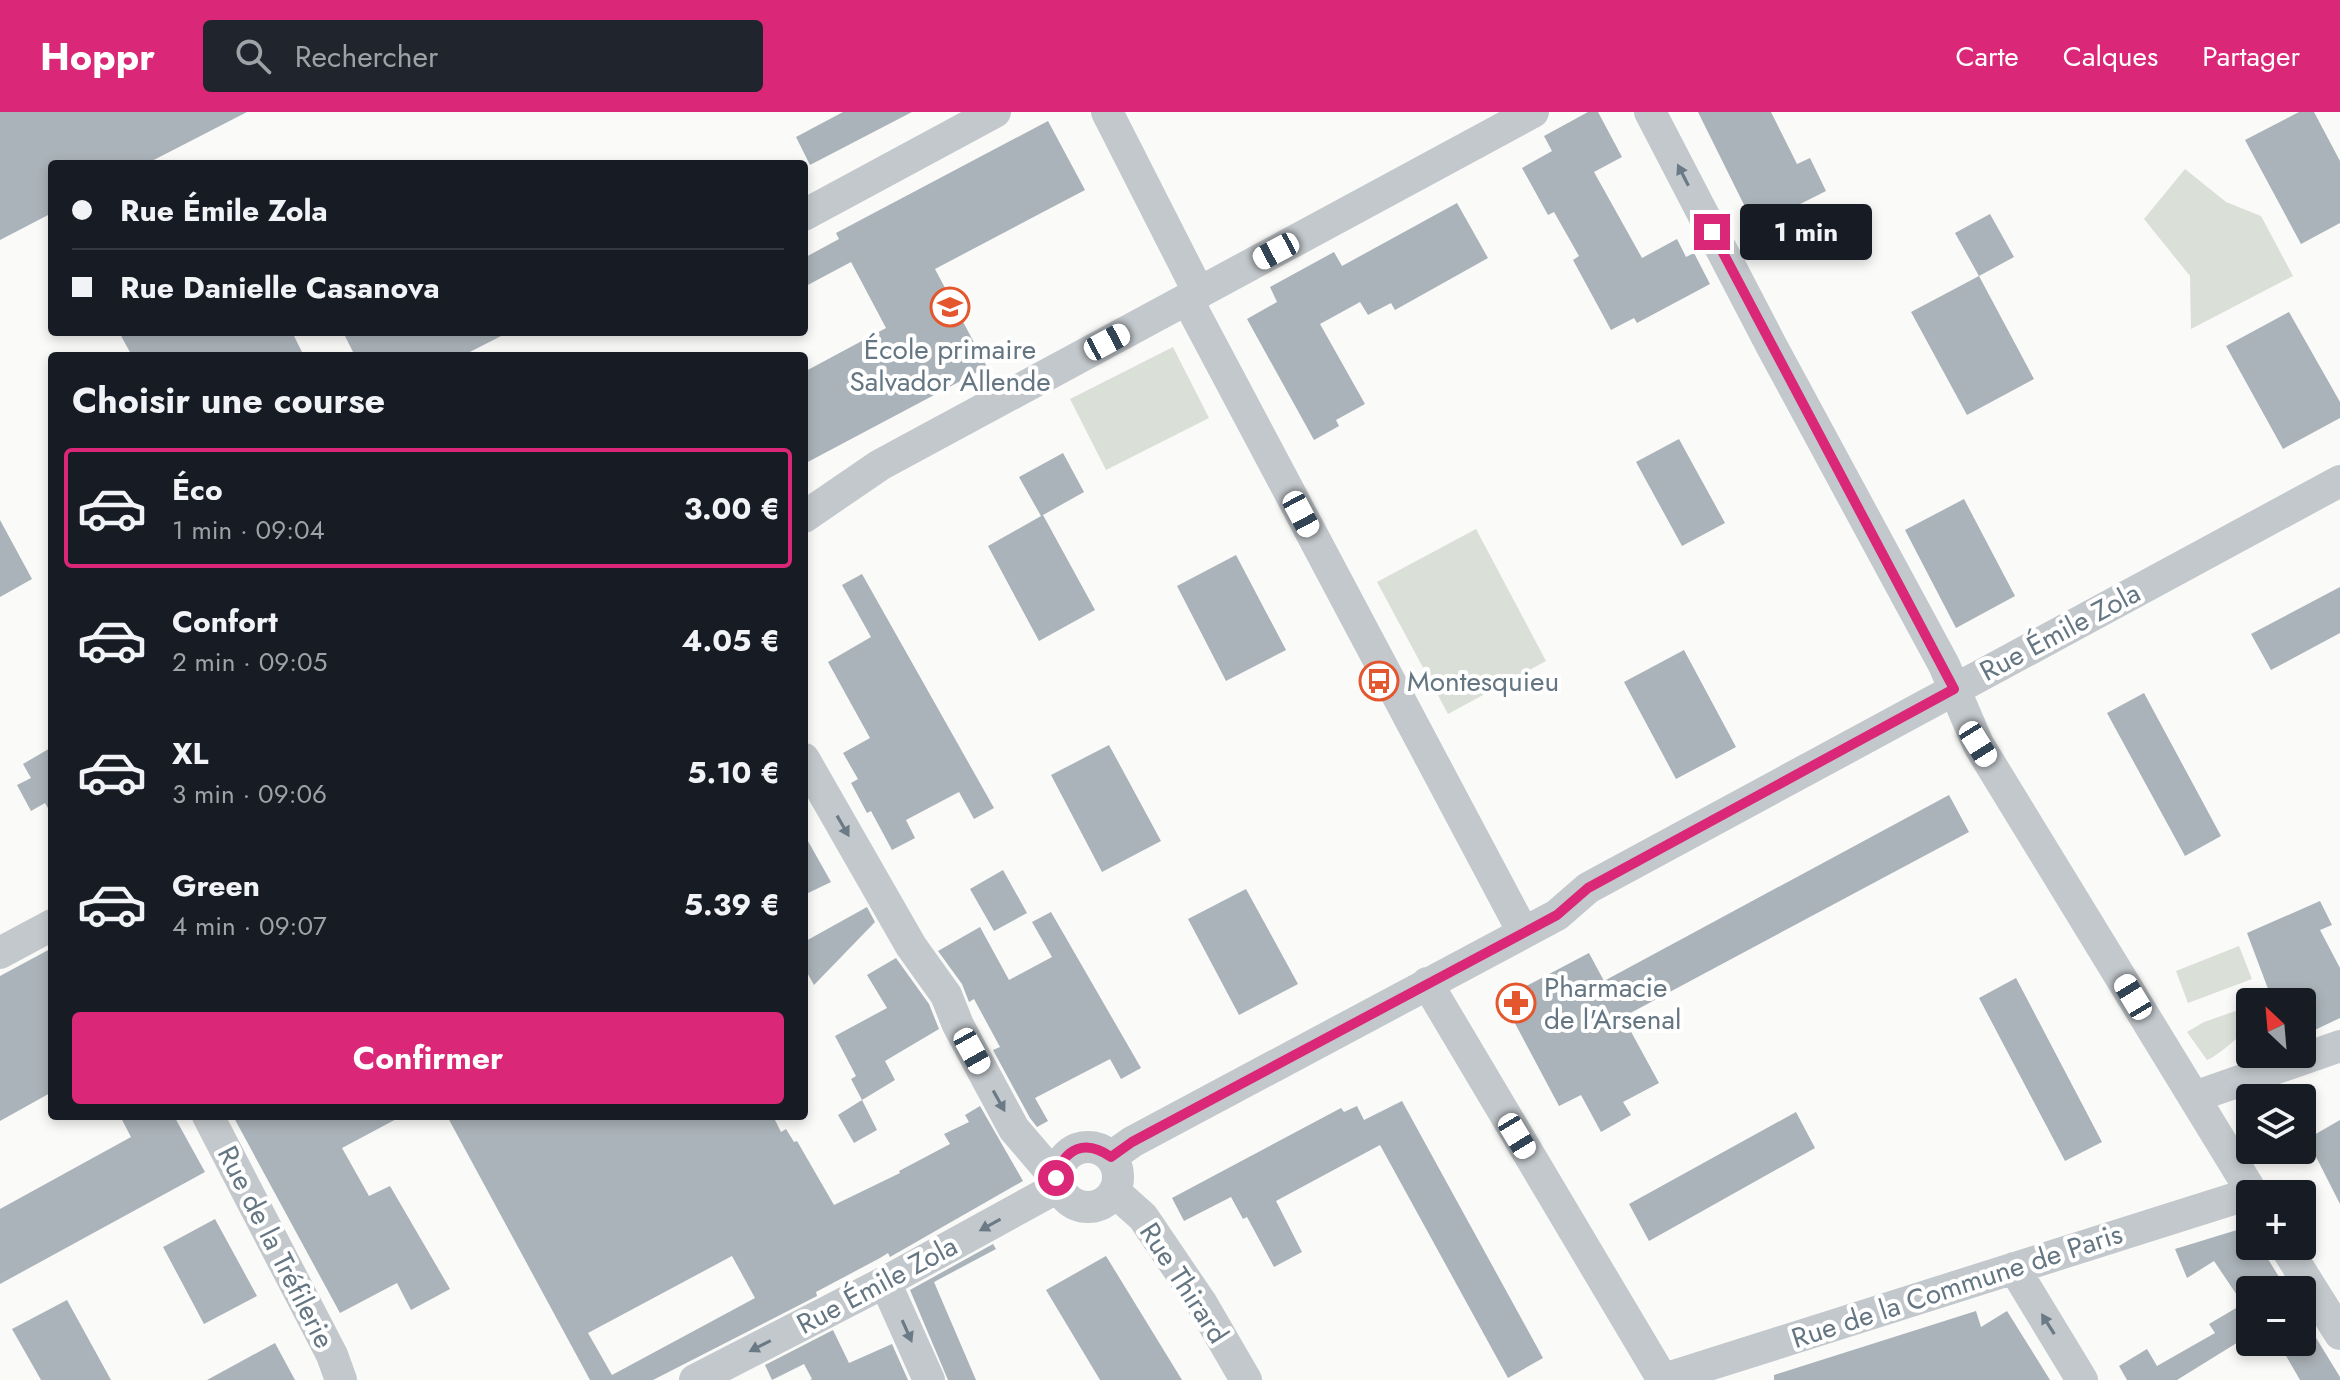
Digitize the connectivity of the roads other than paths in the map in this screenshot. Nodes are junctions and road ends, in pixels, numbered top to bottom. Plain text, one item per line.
1 (995, 112) edge
2 (1107, 112) edge
3 (1533, 112) edge
4 (1650, 112) edge
5 (808, 213) edge
6 (1193, 296) junction
7 (2340, 481) edge
8 (808, 514) edge
9 (1954, 689) junction
10 (808, 766) edge
11 (48, 927) edge
12 (1523, 932) junction
13 (0, 953) edge
14 (1427, 983) junction
15 (2340, 1046) edge
16 (2194, 1097) junction
17 (210, 1120) edge
18 (1111, 1157) junction
19 (2244, 1180) edge
20 (1057, 1182) junction
21 (1115, 1192) junction
22 (2236, 1198) edge
23 (2294, 1260) edge
24 (2014, 1268) junction
25 (885, 1282) junction
26 (2340, 1334) edge
27 (341, 1380) edge
28 (695, 1380) edge
29 (929, 1380) edge
30 (1246, 1380) edge
31 (1662, 1380) edge
32 (2082, 1380) edge

1 - 5 street
2 - 6 street
3 - 6 street
9 -> 4 street
6 - 8 street
6 - 12 street
7 - 9 street, Rue Émile Zola
9 - 12 street, Rue Émile Zola
9 - 16 street
10 -> 20 street
11 - 13 street
12 - 14 street, Rue Émile Zola
14 - 18 street, Rue Émile Zola
14 - 31 street
15 - 16 street
16 - 19 street
17 - 27 street, Rue de la Tréfilerie
18 - 20 street, Rue Émile Zola
18 - 21 street
20 - 21 street
20 -> 25 street, Rue Émile Zola
21 - 30 street, Rue Thirard
22 - 24 street, Rue de la Commune de Paris
23 - 26 street
24 - 31 street, Rue de la Commune de Paris
32 -> 24 street
25 -> 28 street, Rue Émile Zola
25 -> 29 street

